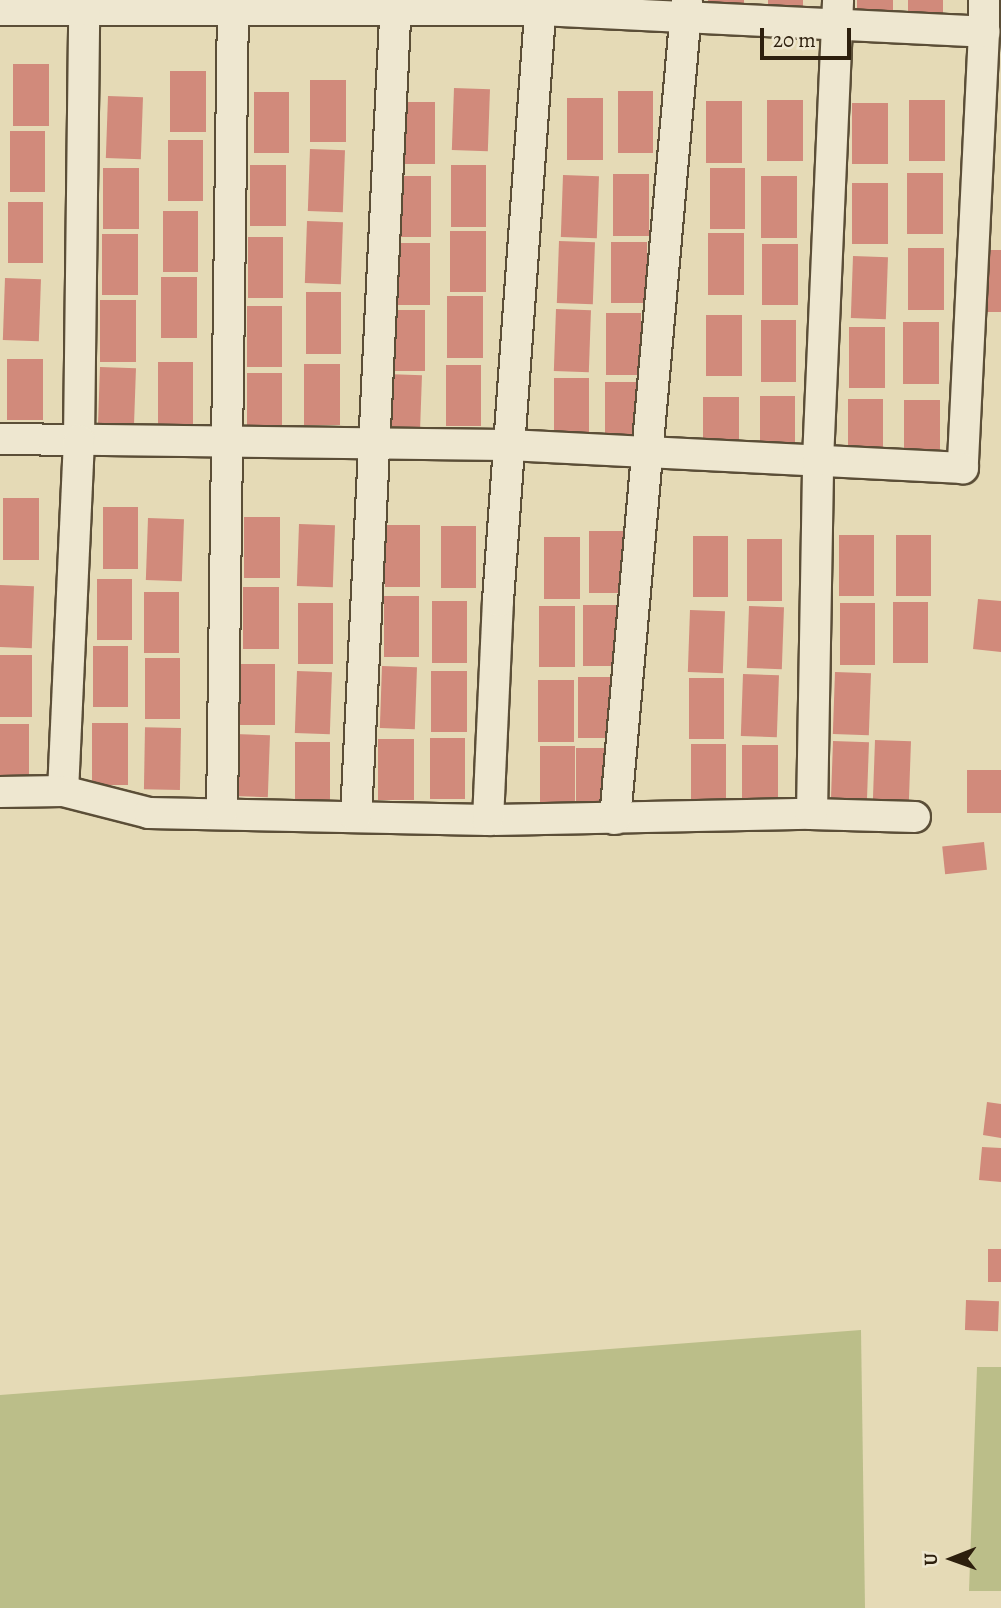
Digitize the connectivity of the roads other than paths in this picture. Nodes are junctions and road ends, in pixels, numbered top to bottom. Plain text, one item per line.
1 (985, 0) edge
2 (84, 5) edge
3 (232, 5) edge
4 (396, 5) edge
5 (540, 5) edge
6 (686, 9) edge
7 (0, 10) edge
8 (838, 11) edge
9 (984, 32) junction
10 (0, 439) edge
11 (79, 440) junction
12 (226, 441) junction
13 (374, 444) junction
14 (509, 446) junction
15 (646, 452) junction
16 (818, 460) junction
17 (63, 790) junction
18 (0, 792) edge
19 (222, 813) junction
20 (812, 814) junction
21 (356, 817) junction
22 (915, 817) dead end
23 (615, 819) junction
24 (488, 820) junction

1 - 9 street
2 - 3 street
2 - 7 street
2 - 11 street
3 - 4 street
3 - 12 street
4 - 5 street
4 - 13 street
5 - 6 street
5 - 14 street
6 - 8 street
6 - 15 street
8 - 9 street
8 - 16 street
9 - 16 street
10 - 11 street
11 - 12 street
11 - 17 street
12 - 13 street
12 - 19 street
13 - 14 street
13 - 21 street
14 - 15 street
14 - 24 street
15 - 16 street
15 - 23 street
16 - 20 street
17 - 18 street
17 - 19 street
19 - 21 street
20 - 22 street
20 - 23 street
21 - 24 street
23 - 24 street

